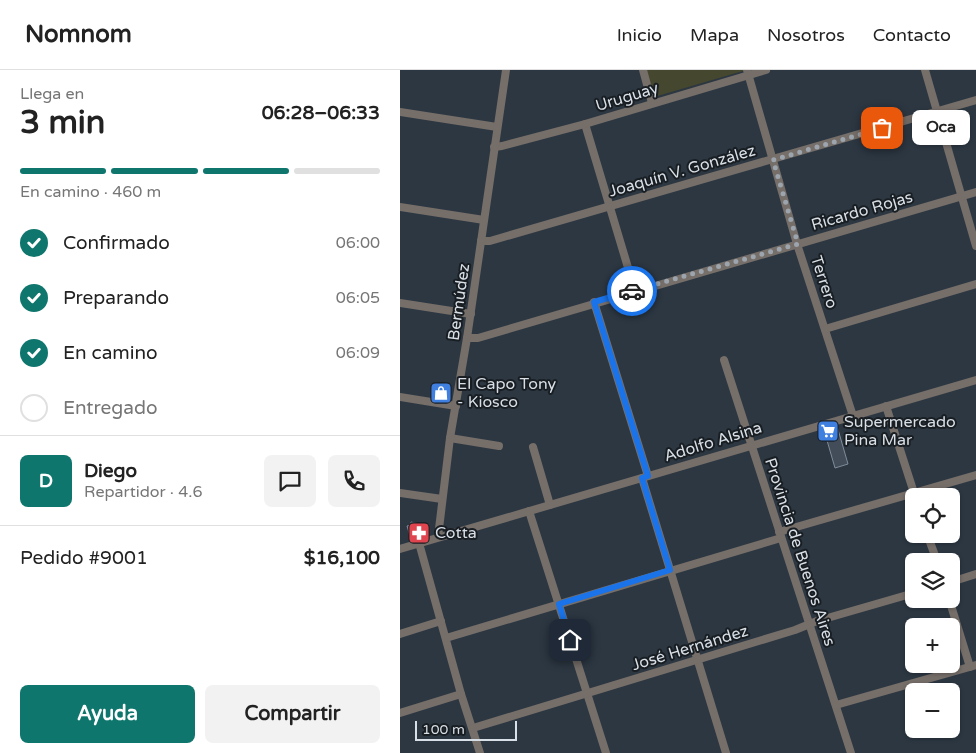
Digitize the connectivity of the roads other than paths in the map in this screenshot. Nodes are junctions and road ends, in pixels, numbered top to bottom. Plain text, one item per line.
1 (506, 70) edge
2 (643, 70) edge
3 (766, 70) edge
4 (925, 70) edge
5 (748, 73) edge
6 (976, 100) edge
7 (652, 103) junction
8 (400, 112) edge
9 (936, 112) junction
10 (585, 124) junction
11 (497, 126) junction
12 (494, 147) junction
13 (773, 160) junction
14 (976, 192) edge
15 (961, 196) junction
16 (400, 207) edge
17 (609, 207) junction
18 (484, 220) junction
19 (481, 241) junction
20 (798, 244) junction
21 (976, 246) edge
22 (976, 284) edge
23 (635, 290) junction
24 (594, 302) junction
25 (400, 303) edge
26 (471, 314) junction
27 (825, 330) junction
28 (468, 338) junction
29 (724, 360) dead end
30 (976, 380) edge
31 (400, 397) edge
32 (456, 406) junction
33 (886, 406) junction
34 (853, 416) junction
35 (450, 438) junction
36 (751, 445) junction
37 (499, 446) dead end
38 (533, 447) dead end
39 (976, 475) edge
40 (645, 477) junction
41 (913, 488) edge
42 (936, 488) edge
43 (400, 493) edge
44 (905, 498) edge
45 (442, 500) junction
46 (550, 504) junction
47 (529, 511) junction
48 (780, 535) junction
49 (438, 537) junction
50 (419, 543) junction
51 (400, 549) edge
52 (670, 570) junction
53 (976, 574) edge
54 (960, 579) edge
55 (905, 596) edge
56 (559, 604) junction
57 (952, 608) edge
58 (441, 621) junction
59 (808, 624) junction
60 (400, 634) edge
61 (446, 638) junction
62 (698, 659) junction
63 (973, 666) edge
64 (461, 694) junction
65 (587, 694) junction
66 (836, 705) junction
67 (400, 713) edge
68 (473, 728) junction
69 (480, 753) edge
70 (606, 753) edge
71 (726, 753) edge
72 (851, 753) edge

1 - 11 street, Bermúdez
2 - 7 street
3 - 5 street, Uruguay
4 - 9 street
5 - 7 street, Uruguay
5 - 13 street, Terrero
6 - 9 street, Joaquín V. González
7 - 10 street, Uruguay
8 - 11 street
9 - 13 street, Joaquín V. González
9 - 15 street
10 - 12 street, Uruguay
10 - 17 street
11 - 12 street, Bermúdez
12 - 18 street, Bermúdez
13 - 17 street, Joaquín V. González
13 - 20 street, Terrero
14 - 15 street, Ricardo Rojas
15 - 20 street, Ricardo Rojas
15 - 21 street
16 - 18 street
17 - 19 street, Joaquín V. González
17 - 23 street
18 - 19 street, Bermúdez
19 - 26 street, Bermúdez
20 - 23 street, Ricardo Rojas
20 - 27 street, Terrero
22 - 27 street
23 - 24 street, Ricardo Rojas
24 - 28 street, Ricardo Rojas
24 - 40 street
25 - 26 street
26 - 28 street, Bermúdez
27 - 34 street, Terrero
28 - 32 street, Bermúdez
29 - 36 street, Provincia de Buenos Aires
30 - 33 street, Adolfo Alsina
31 - 32 street
32 - 35 street, Bermúdez
33 - 34 street, Adolfo Alsina
33 - 41 street
34 - 36 street, Adolfo Alsina
35 - 37 street
35 - 45 street, Bermúdez
36 - 40 street, Adolfo Alsina
36 - 48 street, Provincia de Buenos Aires
38 - 46 street
39 - 42 street
40 - 46 street, Adolfo Alsina
40 - 52 street
43 - 45 street
44 - 48 street
45 - 49 street, Bermúdez
46 - 47 street, Adolfo Alsina
47 - 49 street, Adolfo Alsina
47 - 56 street
48 - 52 street
48 - 59 street, Provincia de Buenos Aires
49 - 50 street, Adolfo Alsina
50 - 51 street, Adolfo Alsina
50 - 58 street
52 - 56 street
52 - 62 street
53 - 54 street
55 - 59 street, José Hernández
56 - 61 street
56 - 65 street
57 - 63 street
58 - 60 street
58 - 61 street
59 - 62 street, José Hernández
59 - 66 street, Provincia de Buenos Aires
61 - 64 street
62 - 65 street, José Hernández
62 - 71 street
63 - 66 street
64 - 67 street
64 - 68 street
65 - 68 street, José Hernández
65 - 70 street
66 - 72 street, Provincia de Buenos Aires
68 - 69 street

